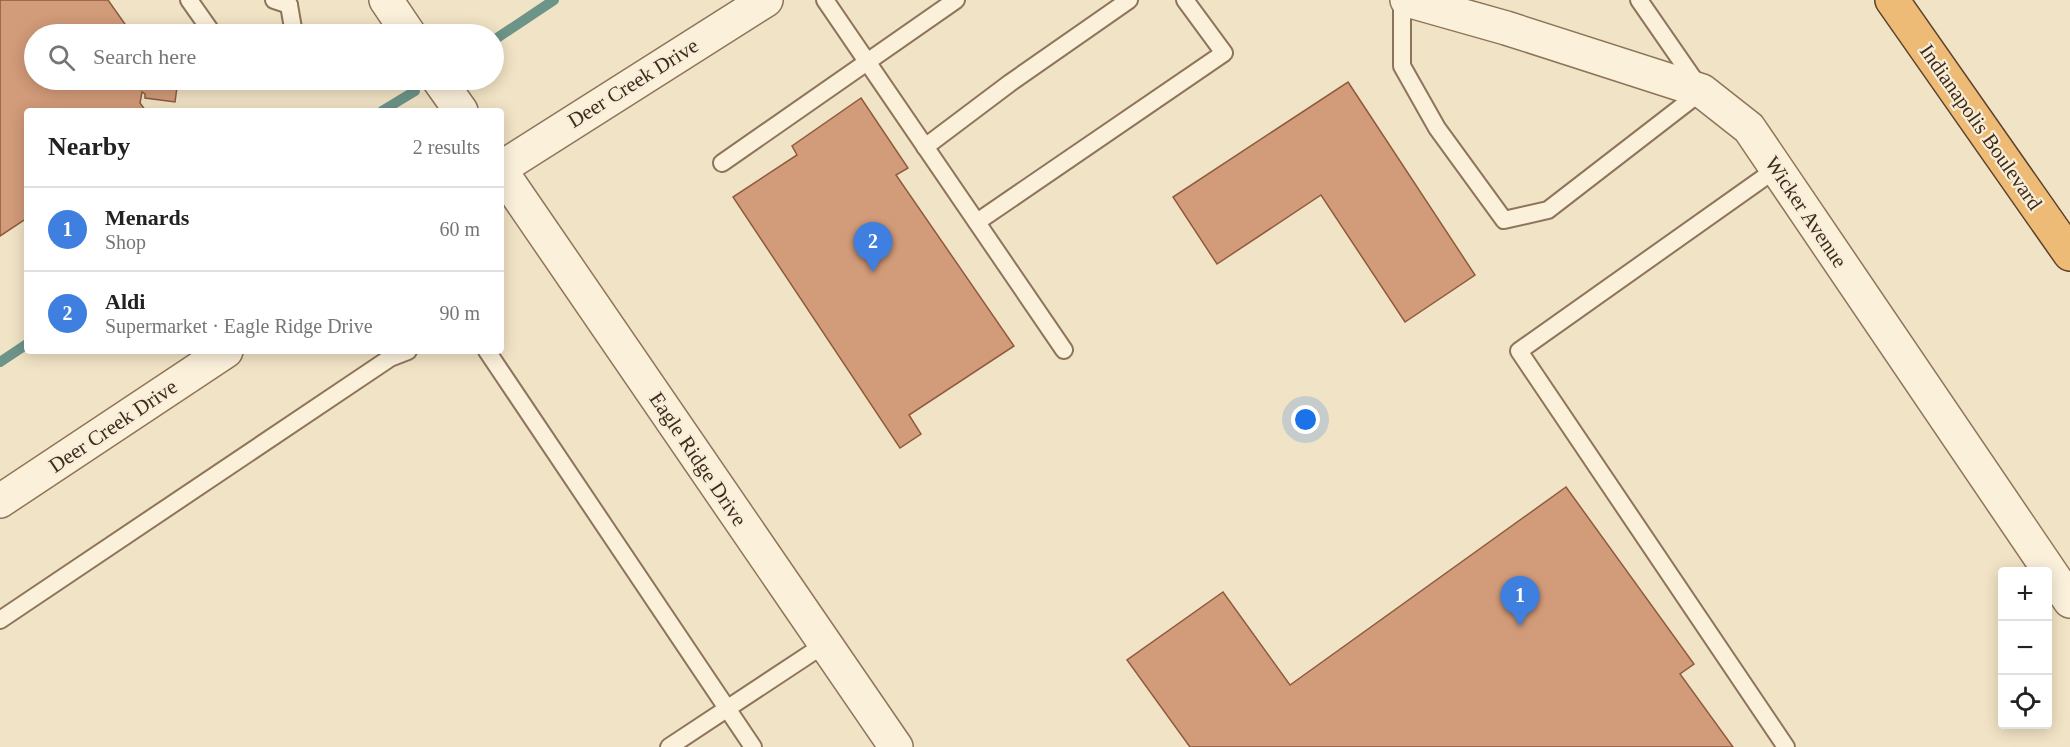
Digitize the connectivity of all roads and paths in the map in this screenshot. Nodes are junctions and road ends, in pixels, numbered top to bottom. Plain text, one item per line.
1 (189, 0) edge
2 (386, 0) edge
3 (766, 0) edge
4 (825, 0) edge
5 (956, 0) edge
6 (1129, 0) edge
7 (1185, 0) edge
8 (1402, 0) edge
9 (1407, 0) edge
10 (1639, 0) edge
11 (1892, 0) edge
12 (286, 2) edge
13 (206, 24) edge
14 (292, 24) edge
15 (402, 24) edge
16 (867, 62) junction
17 (447, 90) edge
18 (1702, 91) junction
19 (459, 108) edge
20 (925, 147) junction
21 (722, 162) dead end
22 (504, 168) edge
23 (1776, 169) junction
24 (504, 174) edge
25 (977, 222) junction
26 (2070, 254) edge
27 (1064, 350) dead end
28 (221, 354) edge
29 (400, 354) edge
30 (489, 354) edge
31 (0, 501) edge
32 (2070, 601) edge
33 (0, 620) edge
34 (825, 644) junction
35 (728, 708) junction
36 (669, 747) edge
37 (753, 747) edge
38 (896, 747) edge
39 (1786, 747) edge

1 - 13 lane
2 - 15 street
3 - 22 street, Deer Creek Drive
4 - 16 lane
5 - 16 lane
6 - 20 lane
7 - 25 lane
8 - 18 lane
9 - 18 street, Wicker Avenue
10 - 18 lane
11 - 26 highway, Indianapolis Boulevard
12 - 14 lane
16 - 20 lane
16 - 21 lane
17 - 19 street
18 - 23 street, Wicker Avenue
20 - 25 lane
23 - 32 street, Wicker Avenue
23 - 39 lane
24 - 34 street, Eagle Ridge Drive
25 - 27 lane
28 - 31 street, Deer Creek Drive
29 - 33 lane
30 - 35 lane
34 - 35 lane
34 - 38 street, Eagle Ridge Drive
35 - 36 lane
35 - 37 lane

